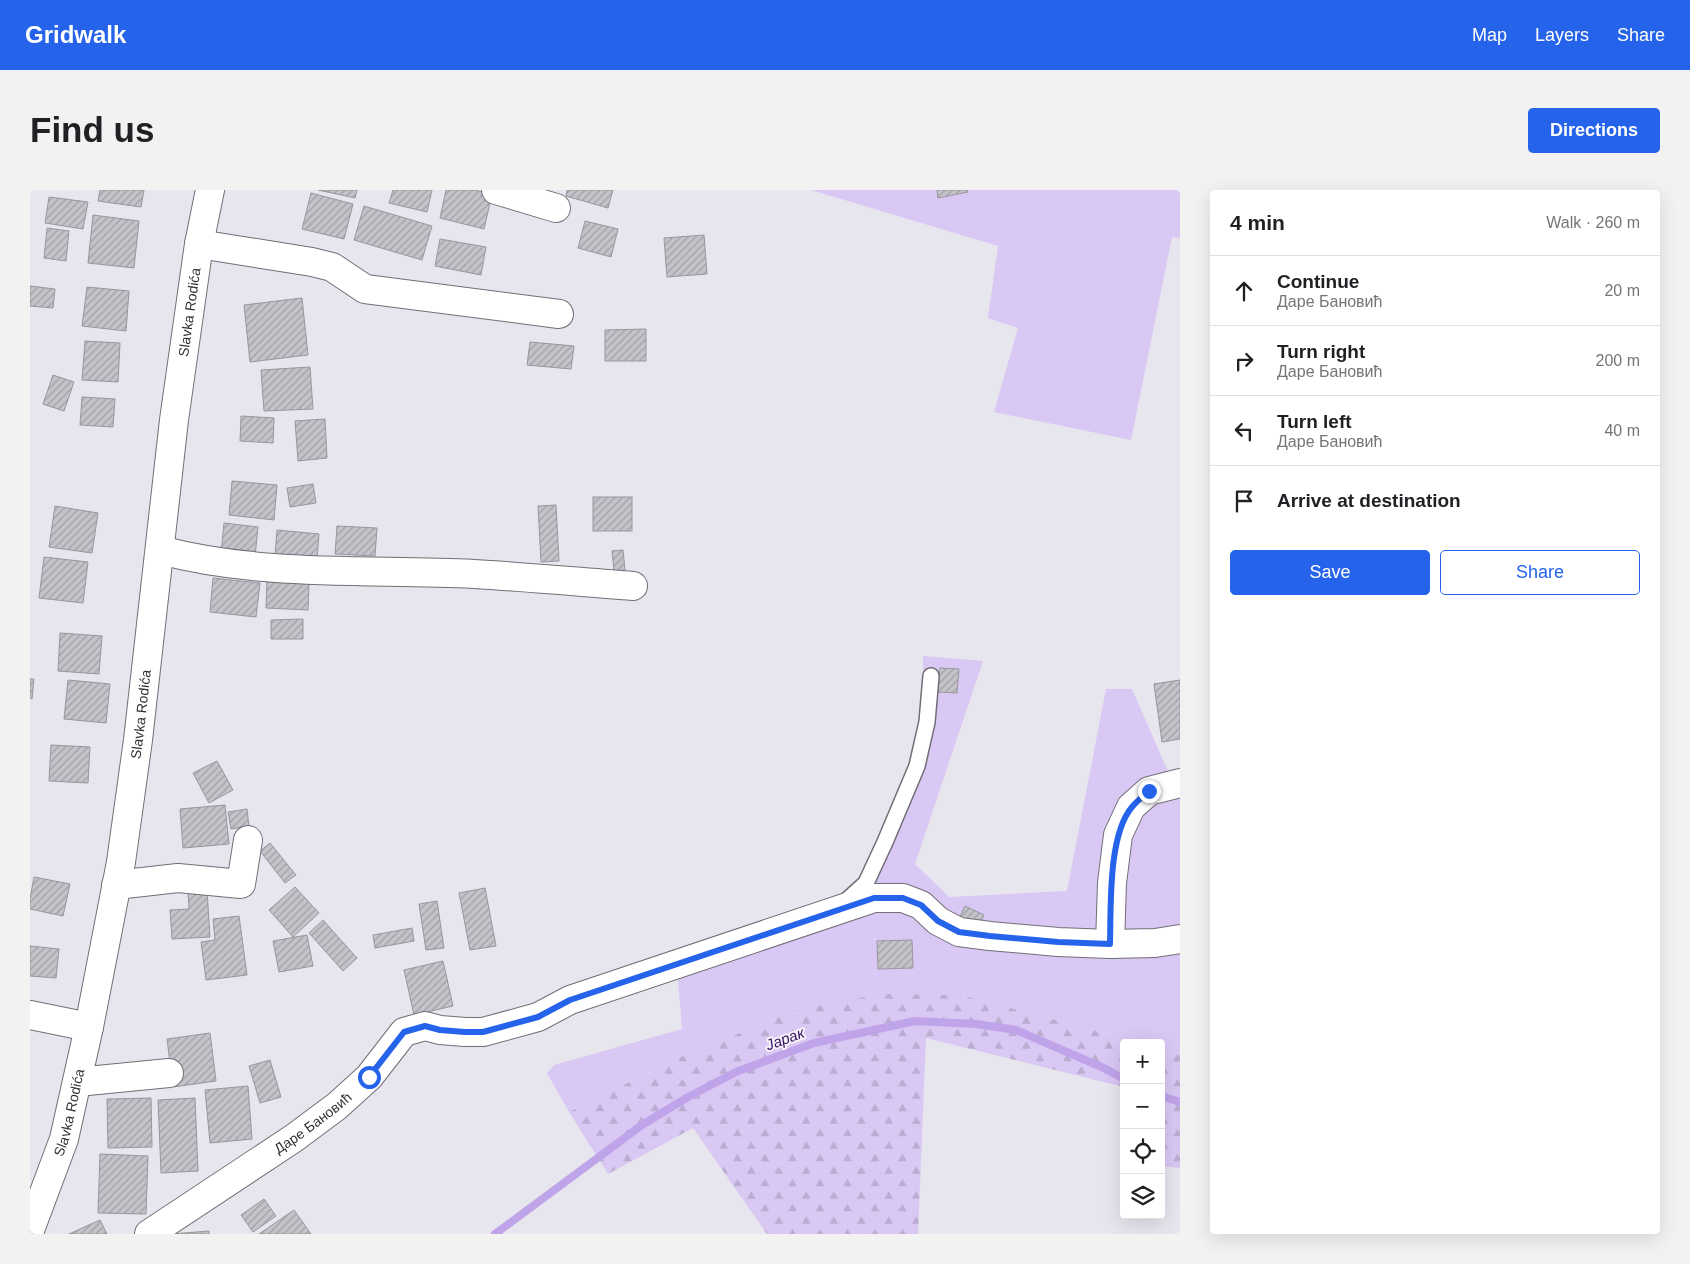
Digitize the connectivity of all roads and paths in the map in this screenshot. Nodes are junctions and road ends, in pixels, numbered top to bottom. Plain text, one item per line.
1 (210, 190) edge
2 (496, 190) edge
3 (556, 208) dead end
4 (199, 244) junction
5 (559, 314) dead end
6 (160, 550) junction
7 (633, 586) dead end
8 (931, 676) dead end
9 (1180, 782) edge
10 (248, 840) dead end
11 (116, 885) junction
12 (837, 910) junction
13 (1180, 939) edge
14 (1110, 944) junction
15 (30, 1015) edge
16 (90, 1027) junction
17 (169, 1073) dead end
18 (77, 1082) junction
19 (30, 1230) edge
20 (149, 1234) edge

1 - 4 street, Slavka Rodića
2 - 3 street
4 - 5 street
4 - 6 street, Slavka Rodića
6 - 7 street
6 - 11 street, Slavka Rodića
8 - 12 lane
9 - 14 street
10 - 11 street
11 - 16 street, Slavka Rodića
12 - 14 street, Даре Бановић
12 - 20 street, Даре Бановић
13 - 14 street, Даре Бановић
15 - 16 street
16 - 18 street, Slavka Rodića
17 - 18 street
18 - 19 street, Slavka Rodića

